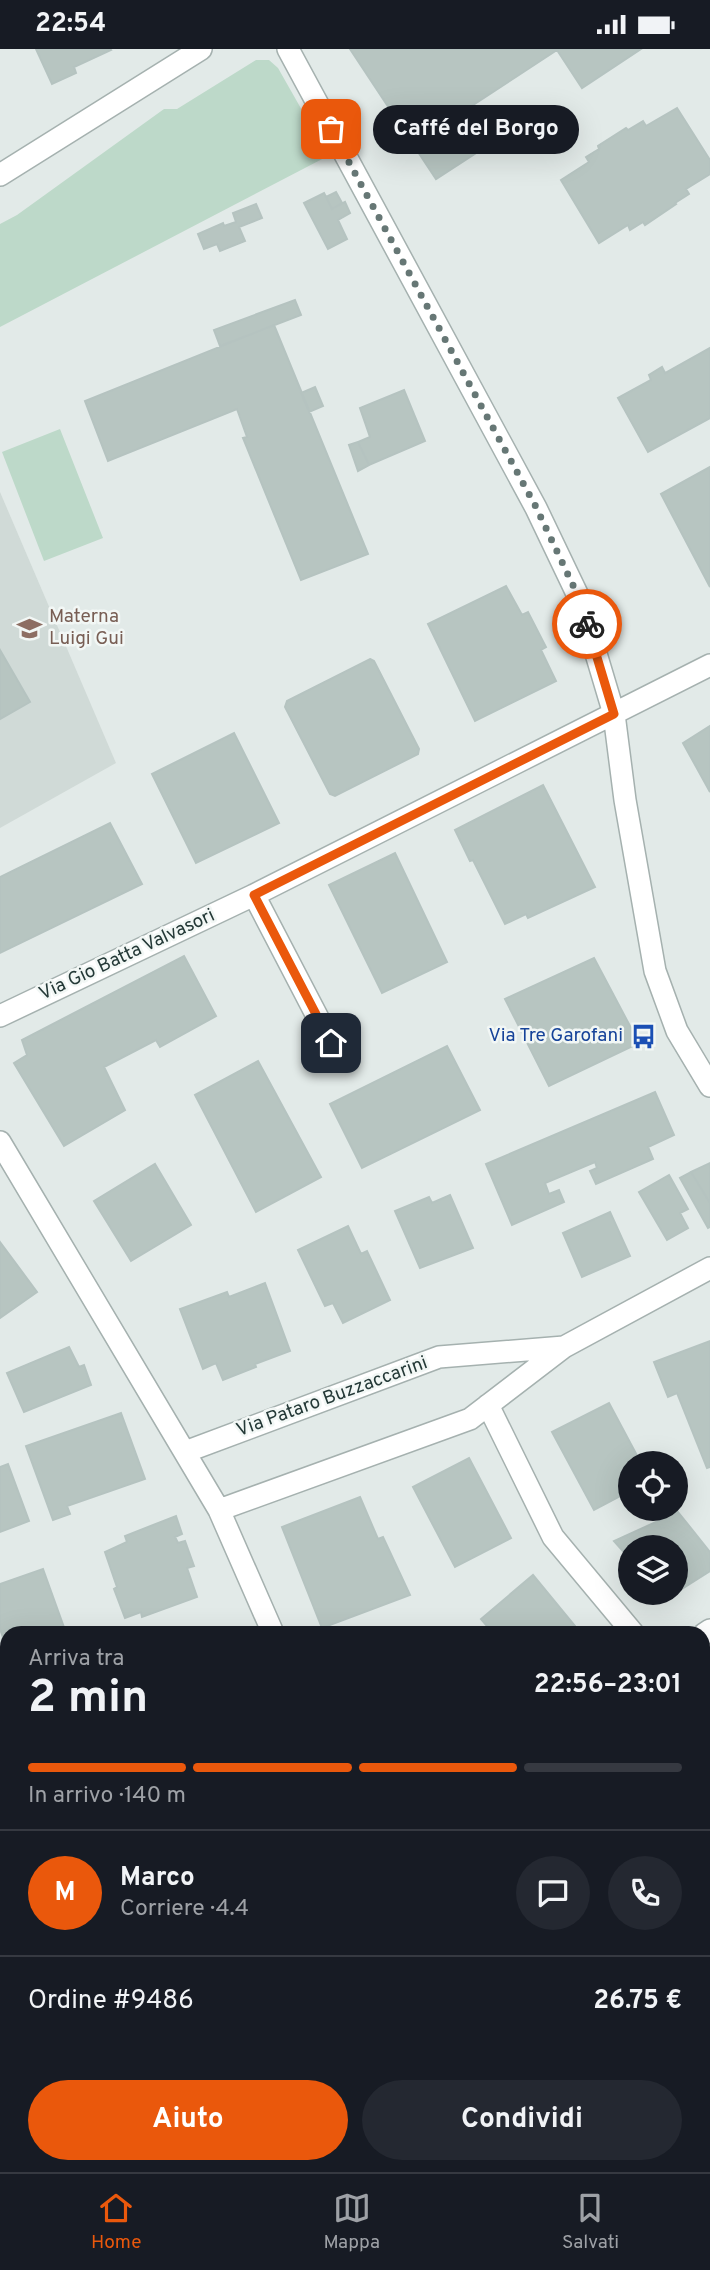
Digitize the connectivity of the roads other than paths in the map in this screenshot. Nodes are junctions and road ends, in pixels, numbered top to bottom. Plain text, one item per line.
1 (201, 49) edge
2 (288, 49) edge
3 (0, 175) edge
4 (710, 665) edge
5 (614, 714) junction
6 (254, 895) junction
7 (0, 1016) edge
8 (331, 1043) dead end
9 (710, 1086) edge
10 (0, 1142) edge
11 (710, 1268) edge
12 (564, 1347) junction
13 (488, 1405) junction
14 (185, 1452) junction
15 (219, 1510) junction
16 (270, 1626) edge
17 (627, 1626) edge

1 - 3 street
2 - 5 street
4 - 5 street, Via Gio Batta Valvasori
5 - 6 street, Via Gio Batta Valvasori
5 - 9 street
6 - 7 street, Via Gio Batta Valvasori
6 - 8 street
10 - 14 street
11 - 12 street, Via Pataro Buzzaccarini
12 - 13 street, Via Pataro Buzzaccarini
12 - 14 street, Via Pataro Buzzaccarini
13 - 15 street, Via Pataro Buzzaccarini
13 - 17 street
14 - 15 street
15 - 16 street

